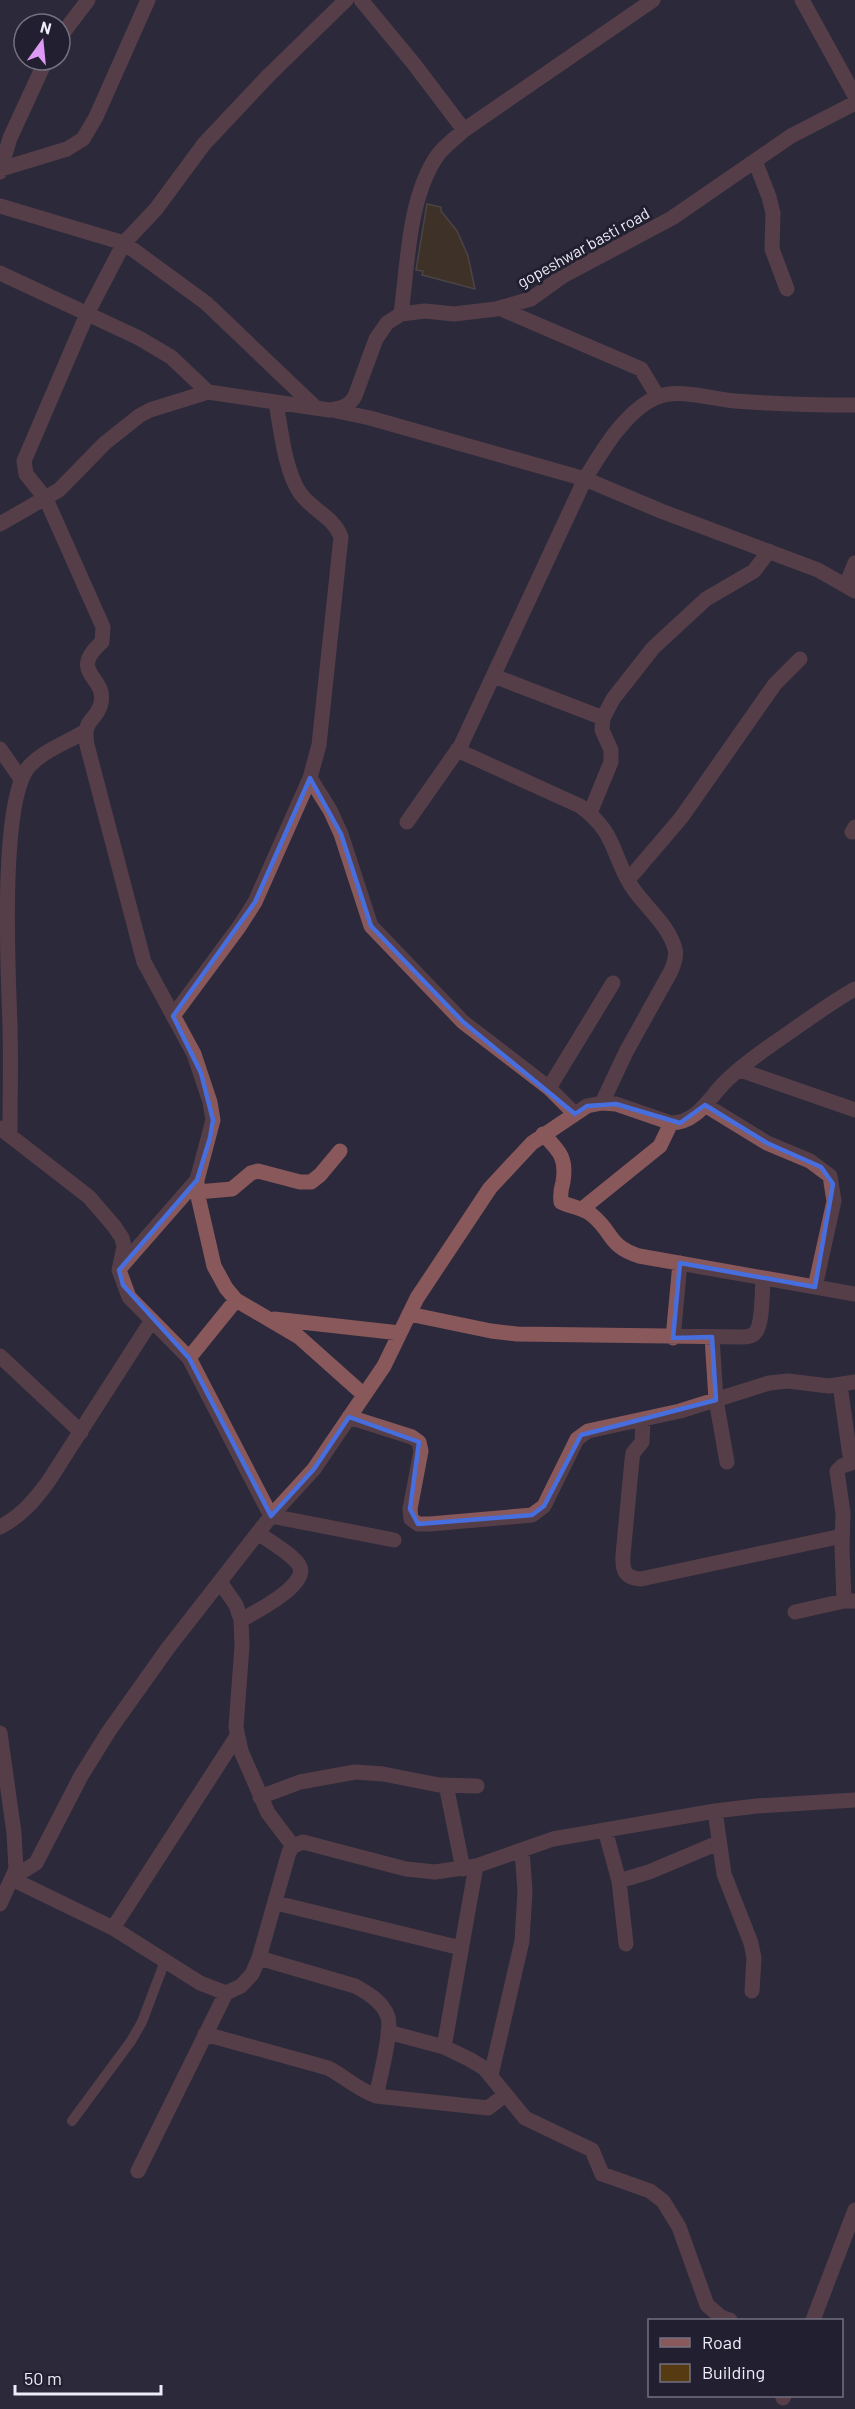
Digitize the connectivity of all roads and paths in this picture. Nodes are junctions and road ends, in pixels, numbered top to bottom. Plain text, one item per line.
1 (88, 0) edge
2 (148, 0) edge
3 (346, 0) edge
4 (360, 0) edge
5 (802, 0) edge
6 (645, 2) edge
7 (72, 22) edge
8 (40, 72) edge
9 (855, 96) edge
10 (855, 103) edge
11 (465, 130) junction
12 (755, 161) junction
13 (1, 170) edge
14 (0, 206) edge
15 (124, 243) junction
16 (0, 273) edge
17 (787, 289) dead end
18 (499, 308) junction
19 (88, 312) junction
20 (400, 314) junction
21 (208, 392) junction
22 (658, 397) junction
23 (276, 403) junction
24 (855, 405) edge
25 (322, 408) junction
26 (585, 480) junction
27 (46, 499) junction
28 (0, 524) edge
29 (769, 550) junction
30 (855, 563) edge
31 (850, 588) edge
32 (800, 659) dead end
33 (494, 676) junction
34 (603, 718) junction
35 (84, 732) junction
36 (0, 749) edge
37 (457, 750) junction
38 (21, 778) junction
39 (310, 778) junction
40 (590, 813) junction
41 (406, 822) dead end
42 (628, 880) junction
43 (613, 983) dead end
44 (855, 989) edge
45 (173, 1017) junction
46 (740, 1070) junction
47 (549, 1088) junction
48 (602, 1103) junction
49 (705, 1105) junction
50 (855, 1110) edge
51 (575, 1114) junction
52 (671, 1123) junction
53 (5, 1131) edge
54 (543, 1134) junction
55 (340, 1151) dead end
56 (197, 1186) junction
57 (582, 1209) junction
58 (680, 1263) junction
59 (119, 1270) junction
60 (763, 1278) junction
61 (816, 1287) junction
62 (855, 1294) edge
63 (236, 1300) junction
64 (409, 1314) junction
65 (265, 1318) junction
66 (152, 1320) junction
67 (400, 1333) junction
68 (712, 1337) junction
69 (673, 1338) junction
70 (189, 1358) junction
71 (2, 1362) edge
72 (848, 1384) edge
73 (364, 1395) junction
74 (716, 1400) junction
75 (349, 1417) junction
76 (643, 1419) junction
77 (81, 1432) junction
78 (727, 1461) dead end
79 (853, 1463) edge
80 (271, 1516) junction
81 (0, 1527) edge
82 (258, 1533) junction
83 (842, 1536) junction
84 (394, 1540) dead end
85 (220, 1582) junction
86 (850, 1601) edge
87 (795, 1612) dead end
88 (241, 1620) junction
89 (0, 1733) edge
90 (237, 1736) junction
91 (446, 1785) junction
92 (477, 1786) dead end
93 (260, 1797) junction
94 (855, 1800) edge
95 (715, 1811) junction
96 (605, 1830) junction
97 (718, 1842) junction
98 (293, 1846) junction
99 (522, 1850) junction
100 (469, 1868) junction
101 (14, 1874) junction
102 (619, 1881) junction
103 (276, 1903) junction
104 (0, 1904) edge
105 (113, 1928) junction
106 (626, 1944) dead end
107 (461, 1948) junction
108 (259, 1958) junction
109 (165, 1961) junction
110 (752, 1991) dead end
111 (226, 1993) junction
112 (388, 2032) junction
113 (205, 2034) junction
114 (444, 2047) junction
115 (490, 2075) junction
116 (506, 2095) junction
117 (376, 2096) junction
118 (72, 2121) dead end
119 (138, 2171) dead end
120 (855, 2214) edge
121 (726, 2319) edge
122 (813, 2319) edge

1 - 7 street
2 - 13 street
3 - 15 street
4 - 11 street
5 - 9 street
6 - 11 street
8 - 13 street
10 - 12 street, gopeshwar basti road
11 - 20 street
12 - 17 street
12 - 18 street, gopeshwar basti road
14 - 15 street
15 - 19 street
15 - 25 street
16 - 19 street
18 - 20 street, gopeshwar basti road
18 - 22 street
19 - 21 street
19 - 27 street
20 - 25 street
21 - 23 street
21 - 27 street
22 - 24 street
22 - 26 street
23 - 25 street
23 - 39 street
25 - 26 street
26 - 29 street
26 - 33 street
27 - 28 street
27 - 35 street
29 - 31 street
29 - 34 street
30 - 31 street
32 - 42 street
33 - 34 street
33 - 37 street
34 - 40 street
35 - 38 street
35 - 45 street
36 - 38 street
37 - 40 street
37 - 41 street
38 - 53 street
39 - 45 street
39 - 47 street
40 - 42 street
42 - 48 street
43 - 47 street
44 - 46 street
45 - 56 street
46 - 49 street
46 - 50 street
47 - 51 street
48 - 51 street
48 - 52 street
49 - 52 street
49 - 61 street
51 - 54 street
52 - 57 street
53 - 59 street
54 - 57 street
54 - 64 street
55 - 56 street
56 - 59 street
56 - 63 street
57 - 58 street
58 - 60 street
58 - 69 street
59 - 66 street
60 - 61 street
60 - 68 street
61 - 62 street
63 - 65 street
63 - 70 street
64 - 67 street
64 - 69 street
65 - 67 street
65 - 73 street
66 - 70 street
66 - 77 street
67 - 73 street
68 - 69 street
68 - 74 street
70 - 80 street
71 - 77 street
72 - 74 street
72 - 79 street
73 - 75 street
74 - 76 street
74 - 78 street
75 - 76 street
75 - 80 street
76 - 83 street
77 - 81 street
79 - 83 street
80 - 82 street
80 - 84 street
82 - 85 street
82 - 88 street
83 - 86 street
85 - 88 street
85 - 101 street
86 - 87 street
88 - 90 street
89 - 101 street
90 - 93 street
90 - 105 street
91 - 92 street
91 - 93 street
91 - 100 street
93 - 98 street
94 - 95 street
95 - 96 street
95 - 97 street
96 - 99 street
96 - 102 street
97 - 102 street
97 - 110 street
98 - 100 street
98 - 103 street
99 - 100 street
99 - 115 street
100 - 107 street
101 - 104 street
101 - 105 street
102 - 106 street
103 - 107 street
103 - 108 street
105 - 109 street
107 - 114 street
108 - 111 street
108 - 112 street
109 - 111 street
109 - 118 lane
111 - 113 street
112 - 114 street
112 - 117 street
113 - 117 street
113 - 119 street
114 - 115 street
115 - 116 street
116 - 117 street
116 - 121 street
120 - 122 street

